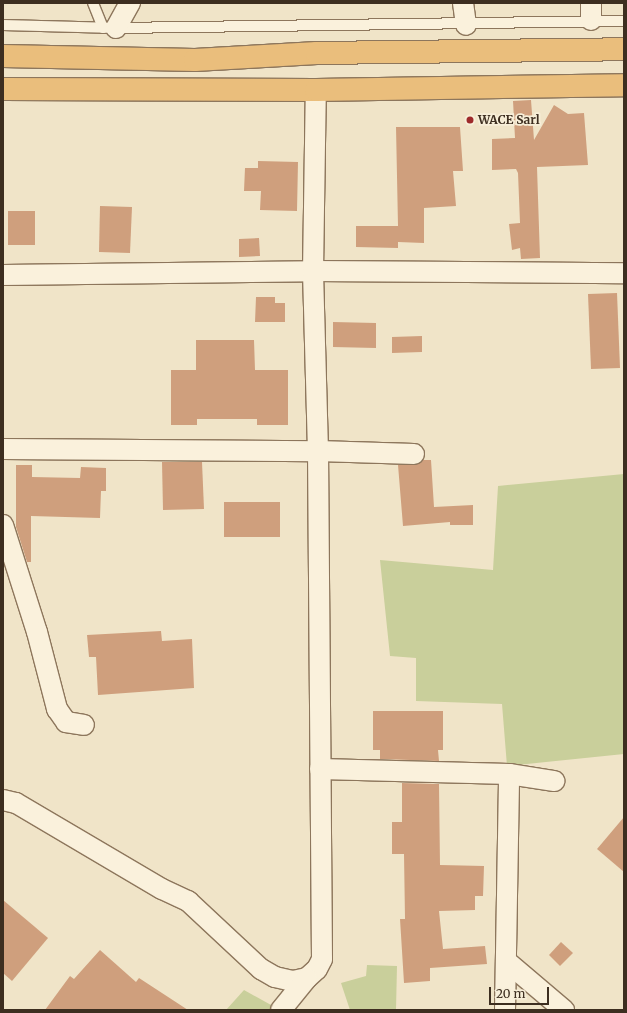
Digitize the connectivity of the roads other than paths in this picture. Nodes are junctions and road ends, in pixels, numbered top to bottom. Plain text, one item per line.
1 (93, 3) edge
2 (130, 3) edge
3 (463, 3) edge
4 (591, 12) edge
5 (624, 21) edge
6 (3, 25) edge
7 (466, 25) junction
8 (109, 28) junction
9 (624, 49) edge
10 (3, 56) edge
11 (624, 85) edge
12 (3, 89) edge
13 (316, 90) junction
14 (313, 271) junction
15 (624, 273) edge
16 (3, 275) edge
17 (3, 449) edge
18 (318, 451) junction
19 (414, 454) dead end
20 (3, 525) edge
21 (84, 725) dead end
22 (320, 769) junction
23 (509, 774) junction
24 (554, 781) dead end
25 (3, 800) edge
26 (506, 961) junction
27 (307, 978) junction
28 (281, 1010) edge
29 (505, 1010) edge
30 (564, 1010) edge

1 - 8 lane
2 - 8 street
3 - 7 street
4 - 5 lane
4 - 7 lane
6 - 8 lane
7 - 8 lane
9 - 10 highway
11 - 13 highway
12 - 13 highway
13 - 14 street
14 - 15 street
14 - 16 street
14 - 18 street
17 - 18 street
18 - 19 street
18 - 22 street
20 - 21 street
22 - 23 street
22 - 27 street
23 - 24 street
23 - 26 street
25 - 27 street
26 - 29 street
26 - 30 street
27 - 28 street

